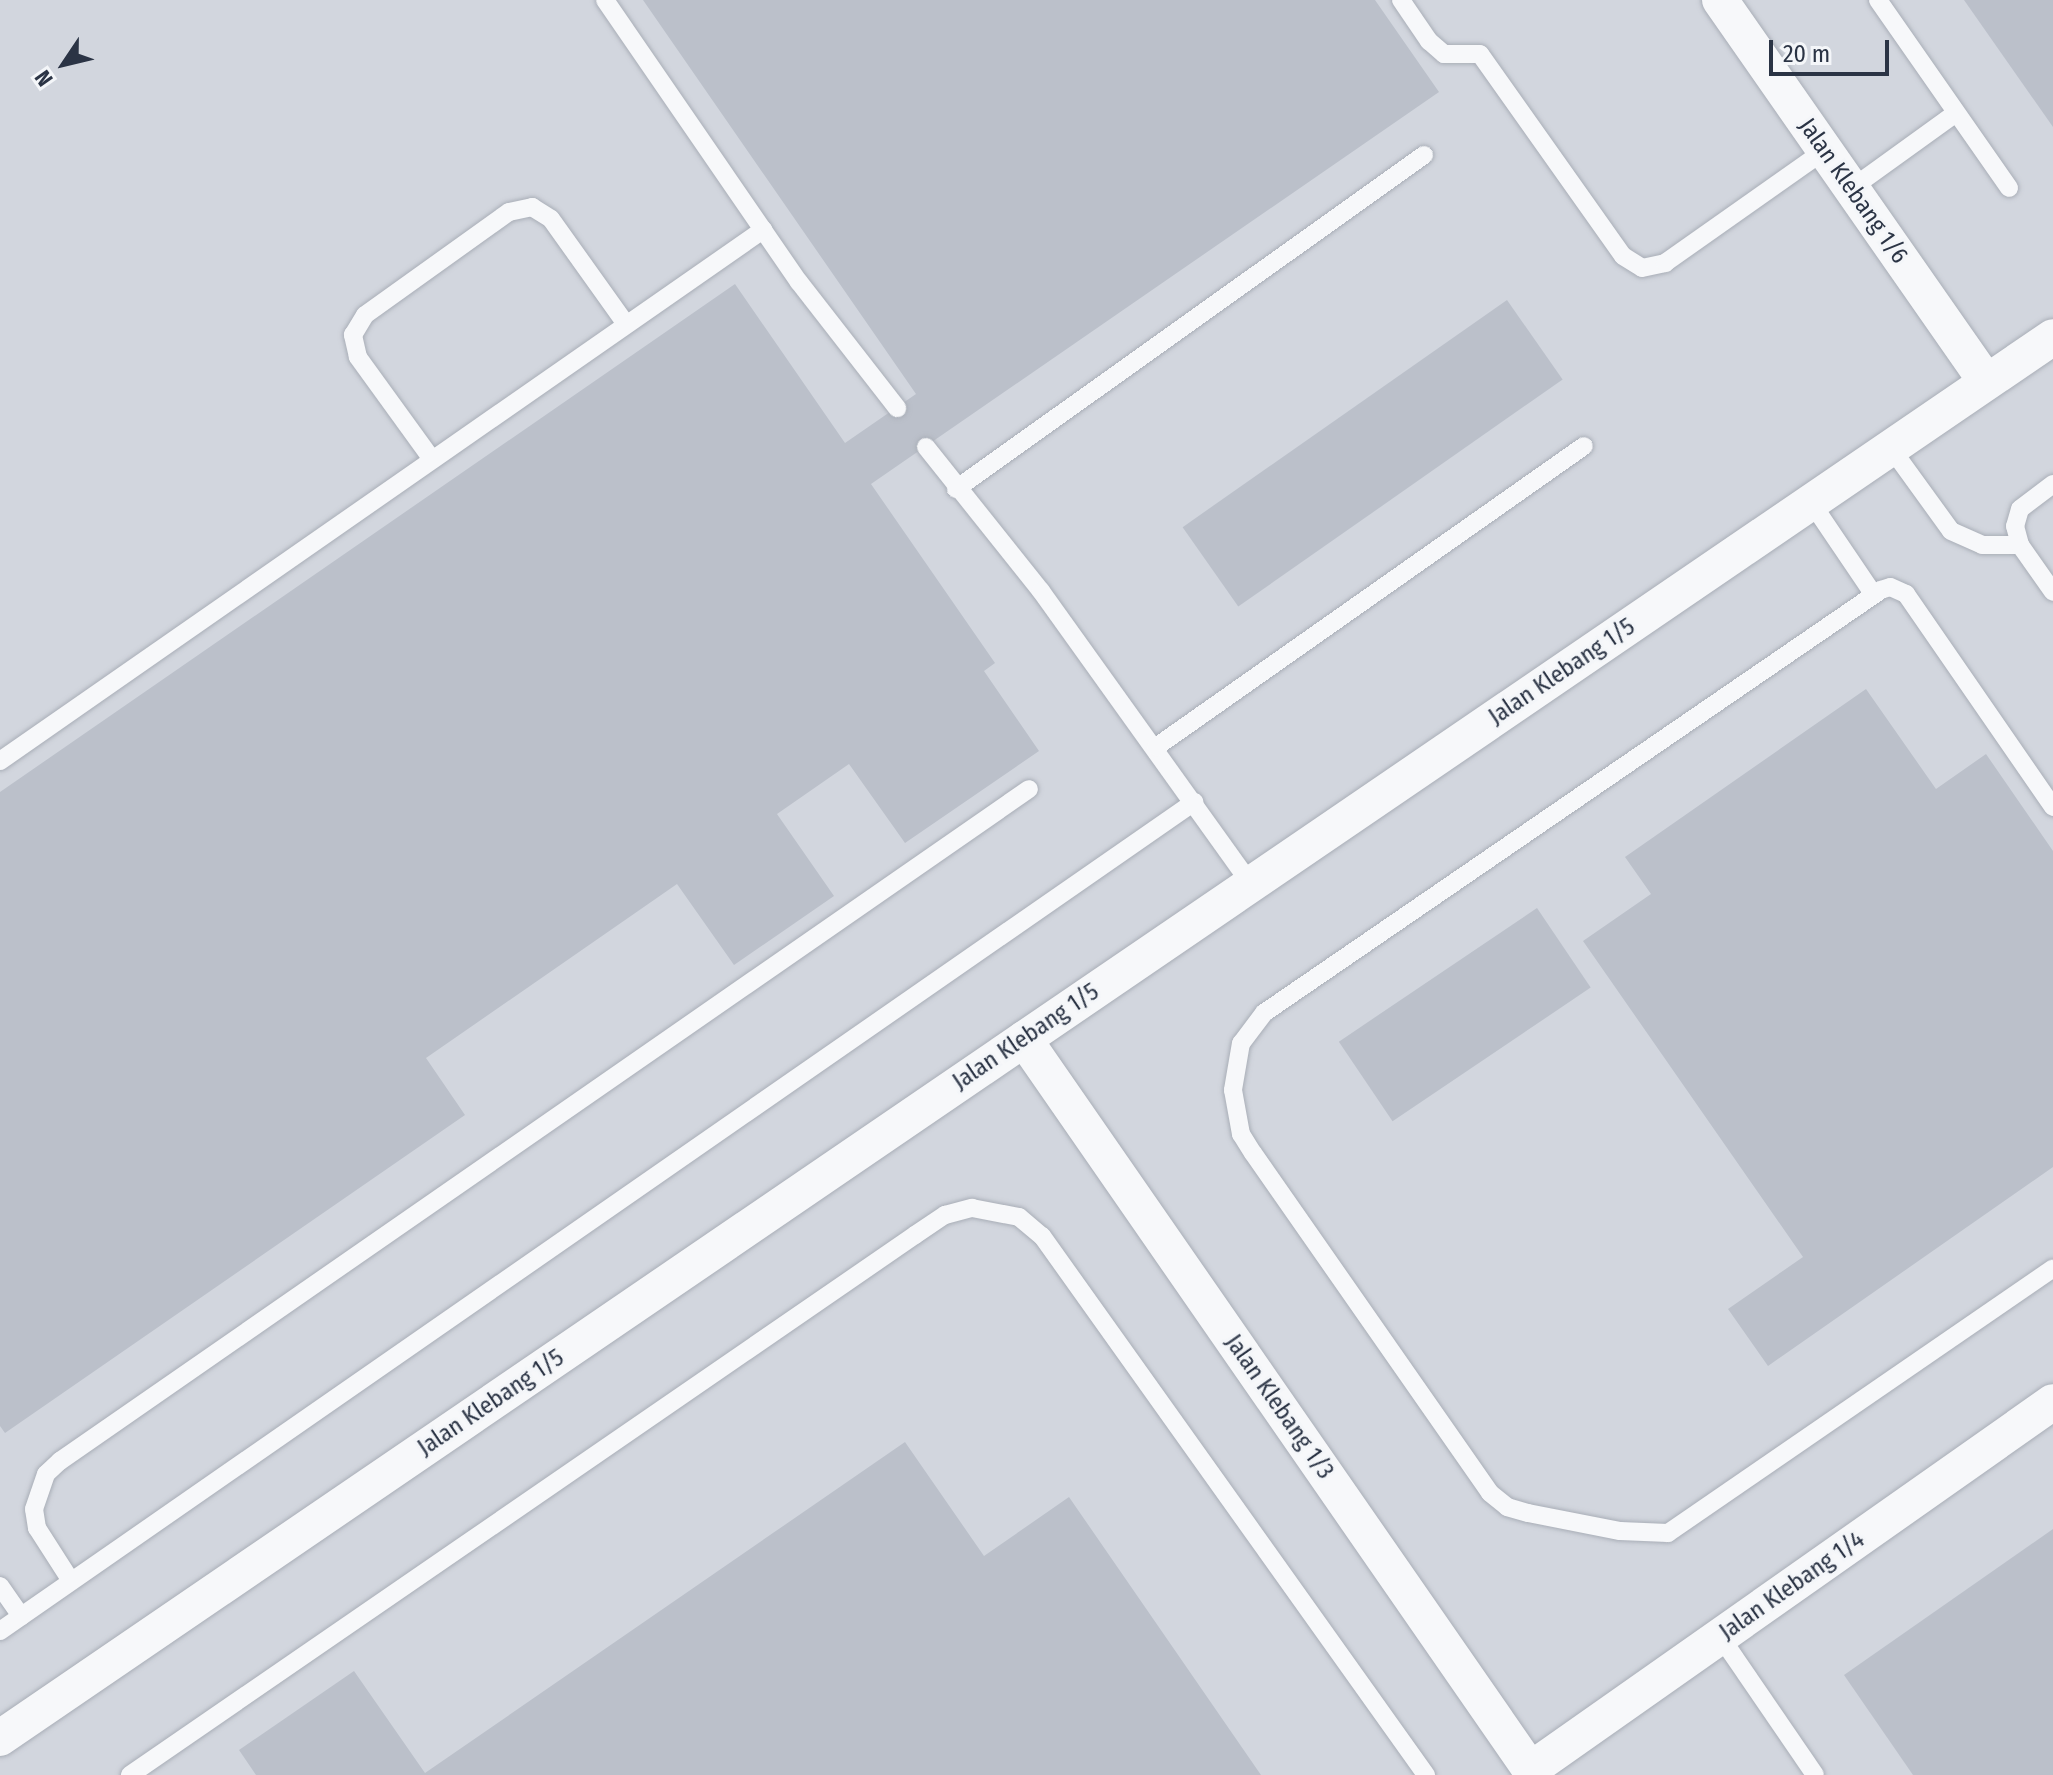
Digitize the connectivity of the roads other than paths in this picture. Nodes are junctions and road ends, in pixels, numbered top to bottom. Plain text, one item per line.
1 (605, 0) edge
2 (1401, 0) edge
3 (1720, 0) edge
4 (1878, 0) edge
5 (1956, 113) junction
6 (1825, 150) junction
7 (1424, 155) dead end
8 (1852, 188) junction
9 (2009, 188) dead end
10 (763, 230) junction
11 (626, 324) junction
12 (2053, 337) edge
13 (1986, 382) junction
14 (897, 408) dead end
15 (1584, 446) dead end
16 (926, 447) dead end
17 (1891, 448) junction
18 (431, 458) junction
19 (2053, 484) edge
20 (956, 489) junction
21 (1811, 502) junction
22 (2020, 545) junction
23 (2053, 592) edge
24 (1874, 595) junction
25 (1156, 747) junction
26 (0, 761) edge
27 (1029, 789) dead end
28 (1194, 802) junction
29 (2053, 807) edge
30 (1251, 884) junction
31 (1024, 1039) junction
32 (2053, 1268) edge
33 (2053, 1402) edge
34 (71, 1581) junction
35 (0, 1586) edge
36 (21, 1616) junction
37 (0, 1631) edge
38 (1720, 1636) junction
39 (0, 1738) edge
40 (1532, 1772) edge
41 (130, 1775) edge
42 (1426, 1775) edge
43 (1815, 1775) edge

1 - 10 lane
2 - 6 lane
3 - 6 street, Jalan Klebang 1/6
4 - 5 lane
5 - 8 lane
5 - 9 lane
6 - 8 street, Jalan Klebang 1/6
7 - 20 lane
8 - 13 street, Jalan Klebang 1/6
10 - 11 lane
10 - 14 lane
11 - 18 lane
11 - 18 lane
12 - 13 street, Jalan Klebang 1/5
13 - 17 street, Jalan Klebang 1/5
15 - 25 lane
16 - 20 lane
17 - 21 street, Jalan Klebang 1/5
17 - 22 lane
18 - 26 lane
19 - 22 lane
20 - 25 lane
21 - 24 lane
21 - 30 street, Jalan Klebang 1/5
22 - 23 lane
24 - 29 lane
24 - 32 lane
25 - 28 lane
27 - 34 lane
28 - 30 lane
28 - 34 lane
30 - 31 street, Jalan Klebang 1/5
31 - 39 street, Jalan Klebang 1/5
31 - 40 street, Jalan Klebang 1/3
33 - 38 street, Jalan Klebang 1/4
34 - 36 lane
35 - 36 lane
36 - 37 lane
38 - 40 street, Jalan Klebang 1/4
38 - 43 lane
41 - 42 lane

